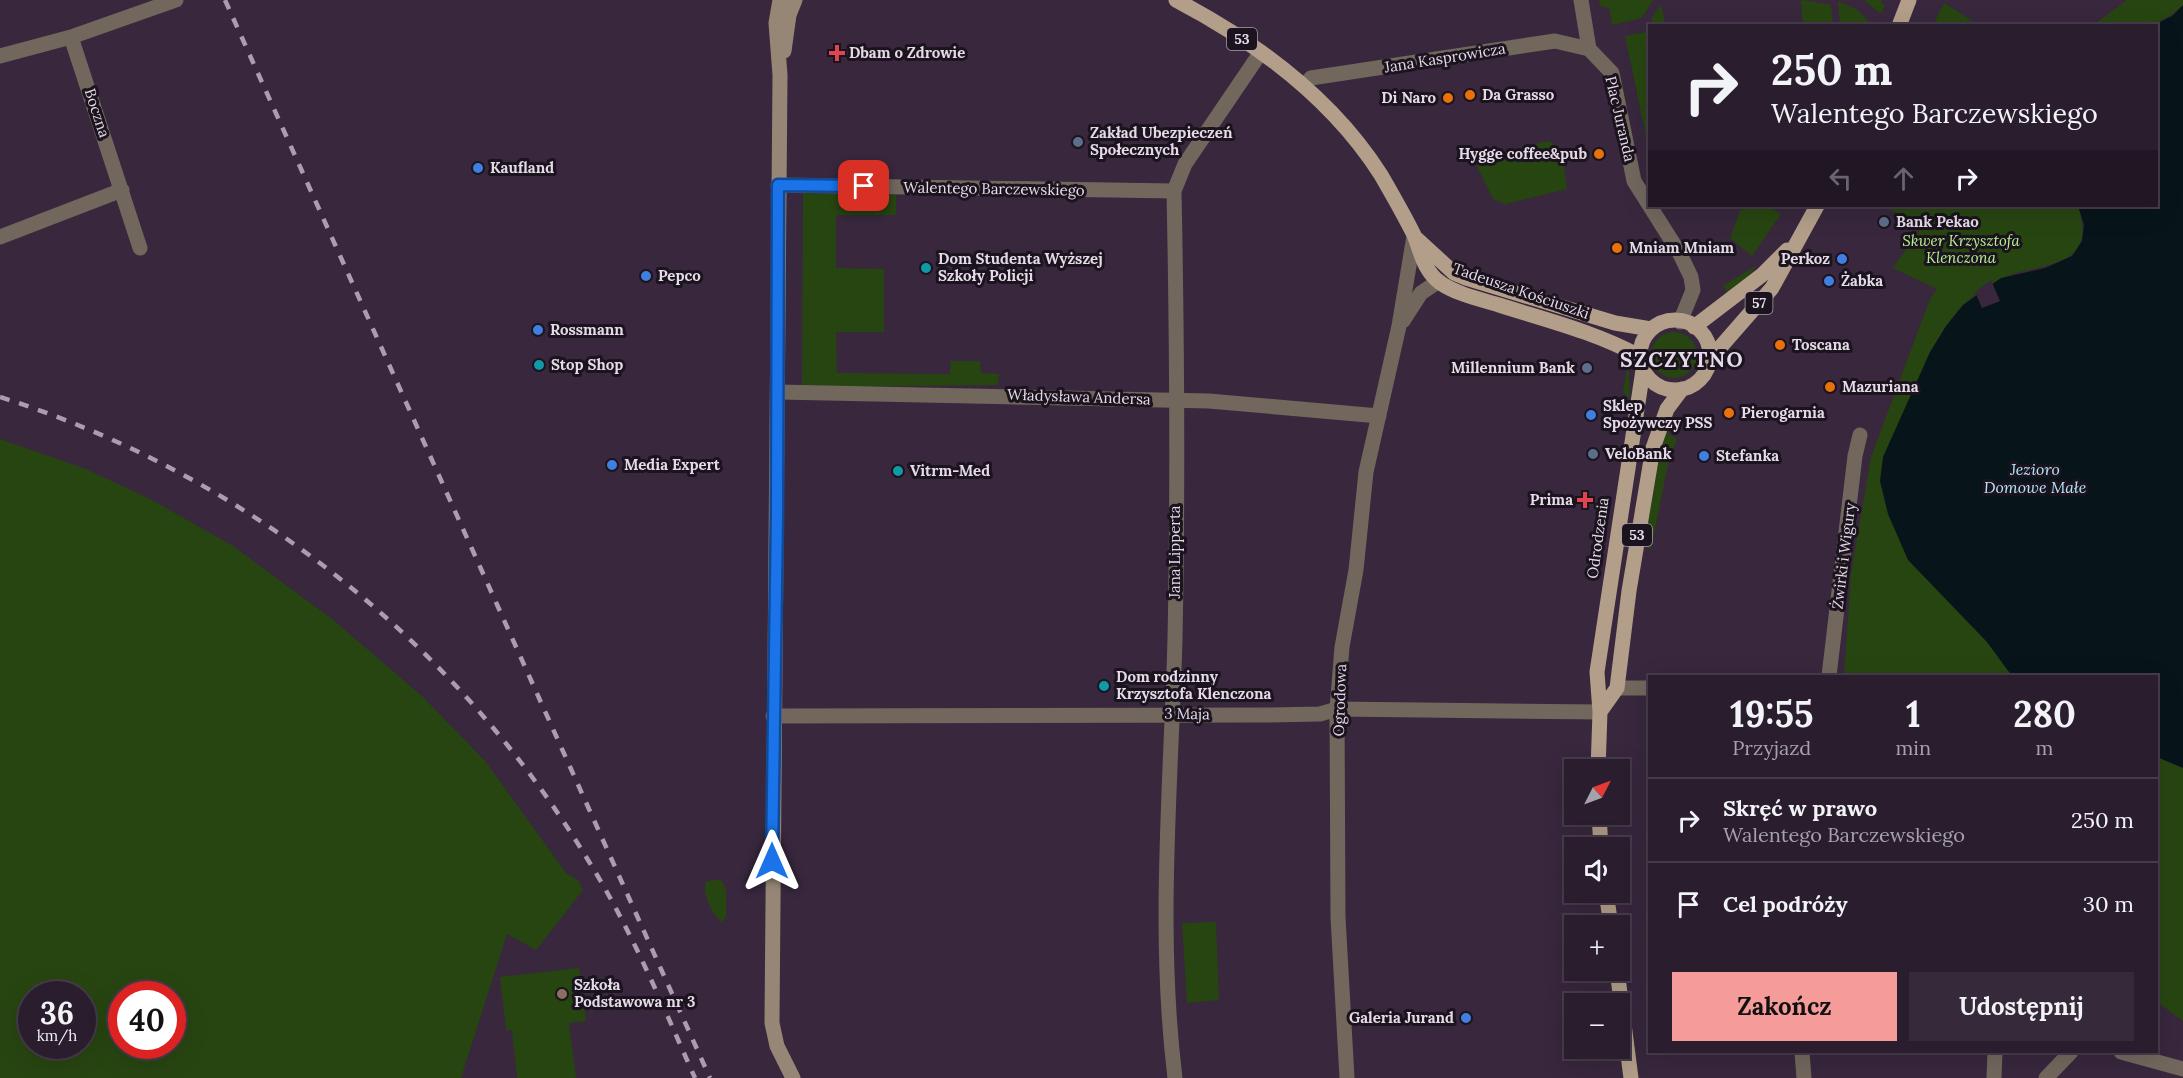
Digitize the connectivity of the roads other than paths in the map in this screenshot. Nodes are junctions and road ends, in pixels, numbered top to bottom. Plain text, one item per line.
1 (176, 0) edge
2 (780, 0) edge
3 (795, 0) edge
4 (1176, 0) edge
5 (1581, 0) edge
6 (1909, 0) edge
7 (1900, 24) edge
8 (72, 37) junction
9 (1589, 49) junction
10 (1261, 52) junction
11 (0, 56) edge
12 (780, 75) junction
13 (1304, 86) junction
14 (778, 185) junction
15 (122, 190) junction
16 (1174, 191) junction
17 (1648, 203) edge
18 (1650, 207) edge
19 (1816, 207) edge
20 (1414, 236) junction
21 (0, 237) edge
22 (1798, 239) junction
23 (140, 248) dead end
24 (1439, 281) junction
25 (1687, 324) junction
26 (1399, 326) junction
27 (1651, 329) junction
28 (1710, 359) junction
29 (1641, 363) junction
30 (1682, 389) junction
31 (778, 392) junction
32 (1178, 400) junction
33 (1379, 416) junction
34 (1860, 435) dead end
35 (1597, 672) junction
36 (1829, 675) edge
37 (1617, 688) junction
38 (1648, 688) edge
39 (1337, 709) junction
40 (1600, 712) junction
41 (1170, 713) junction
42 (773, 716) junction
43 (1598, 759) edge
44 (1618, 981) edge
45 (1803, 1053) edge
46 (1995, 1053) edge
47 (2070, 1053) edge
48 (2125, 1053) edge
49 (2183, 1069) edge
50 (793, 1078) edge
51 (1175, 1078) edge
52 (1347, 1078) edge
53 (1631, 1078) edge
54 (1804, 1078) edge
55 (1994, 1078) edge
56 (2046, 1078) edge

1 - 8 street
2 - 12 street
3 - 12 street
4 - 10 main road, Tadeusza Kościuszki / 53
5 - 9 street
6 - 7 main road
8 - 11 street
8 - 15 street, Boczna
9 - 13 street, Jana Kasprowicza
9 - 17 street, Plac Juranda
10 - 13 main road, Tadeusza Kościuszki / 53
10 - 16 street, Jana Lipperta
12 - 14 street
13 - 20 main road, Tadeusza Kościuszki / 53
14 - 16 street, Walentego Barczewskiego
14 - 31 street
15 - 21 street
15 - 23 street, Boczna
16 - 32 street, Jana Lipperta
18 - 25 street, Plac Juranda
19 - 22 main road, 57
20 - 24 main road, Tadeusza Kościuszki / 53
20 - 26 street, Ogrodowa
20 - 27 main road, Tadeusza Kościuszki / 53
22 - 25 main road, 57
22 - 28 main road, 57
24 - 26 street, Ogrodowa
24 - 29 main road, Tadeusza Kościuszki / 53
25 - 27 main road, 53
25 - 28 main road
26 - 33 street, Ogrodowa
27 - 29 main road, 53
28 - 30 main road, 53
29 - 30 main road, 53
29 - 35 main road, Odrodzenia / 53
30 - 37 main road, 53
31 - 32 street, Władysława Andersa
31 - 42 street
32 - 33 street, Władysława Andersa
32 - 41 street, Jana Lipperta
33 - 39 street, Ogrodowa
34 - 36 street, Żwirki i Wigury
35 - 37 main road
35 - 40 main road, Odrodzenia / 53
37 - 38 street
37 - 40 main road, 53
39 - 40 street, 3 Maja
39 - 41 street, 3 Maja
39 - 52 street, Ogrodowa
40 - 43 main road, Odrodzenia / 53
41 - 42 street, 3 Maja
41 - 51 street, Jana Lipperta
42 - 50 street
44 - 53 main road
45 - 54 street
46 - 55 street
47 - 56 street
48 - 49 street

